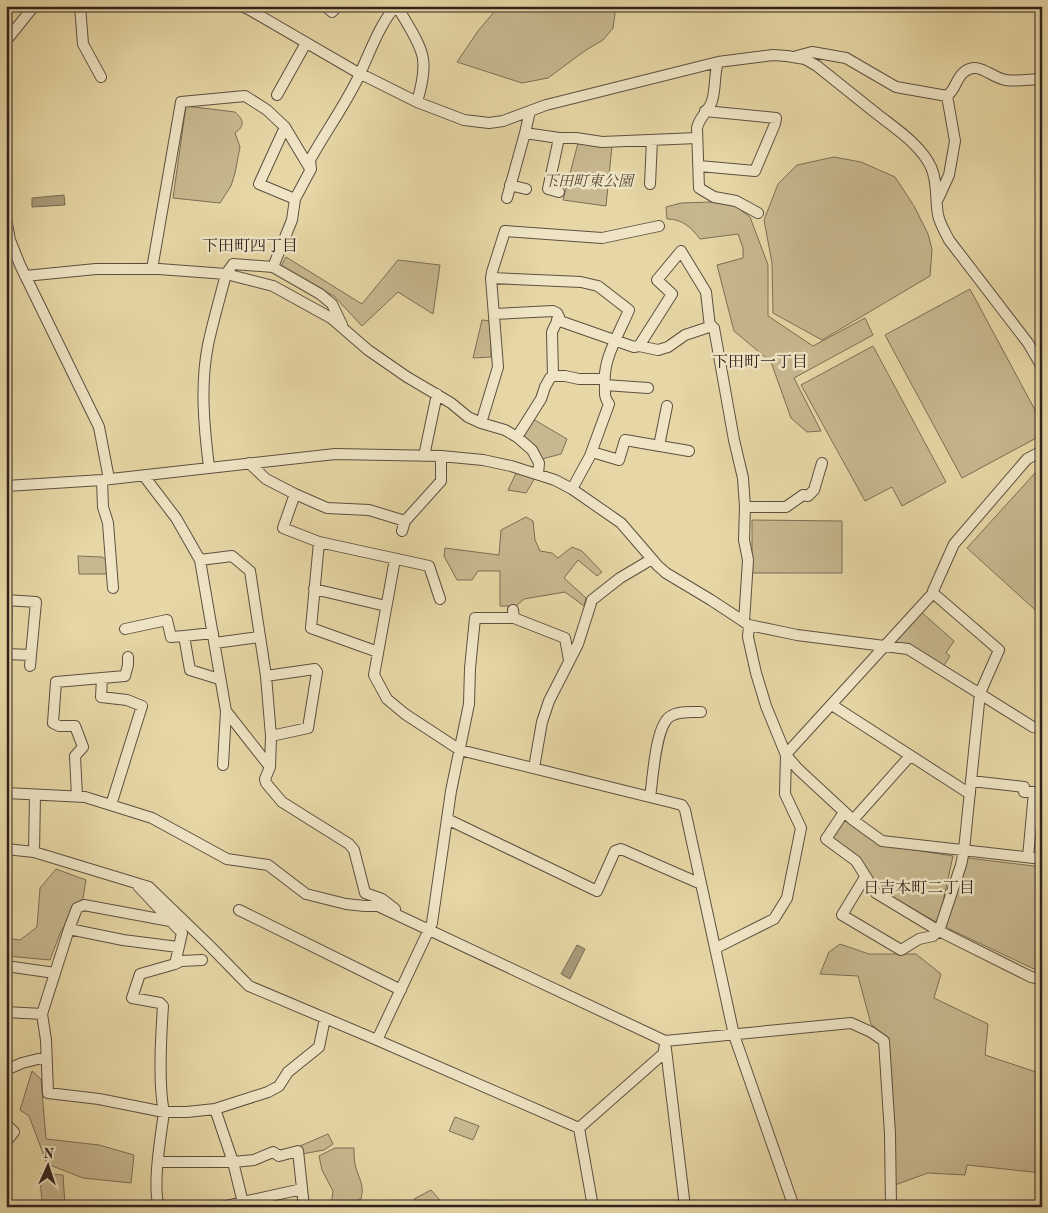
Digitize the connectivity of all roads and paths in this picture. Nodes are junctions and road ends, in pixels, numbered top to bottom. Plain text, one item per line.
1 (34, 6) edge
2 (80, 6) edge
3 (241, 6) edge
4 (325, 6) edge
5 (338, 6) edge
6 (6, 41) edge
7 (306, 43) junction
8 (798, 56) junction
9 (718, 62) junction
10 (360, 73) junction
11 (101, 77) dead end
12 (1042, 79) edge
13 (277, 95) dead end
14 (948, 96) junction
15 (416, 102) junction
16 (530, 111) junction
17 (705, 111) junction
18 (285, 127) junction
19 (525, 132) junction
20 (559, 138) junction
21 (697, 138) junction
22 (652, 140) junction
23 (698, 166) junction
24 (311, 169) junction
25 (650, 184) dead end
26 (510, 185) junction
27 (526, 189) dead end
28 (559, 192) dead end
29 (507, 198) dead end
30 (295, 199) junction
31 (938, 199) junction
32 (758, 213) dead end
33 (7, 224) edge
34 (659, 226) dead end
35 (273, 267) junction
36 (152, 269) junction
37 (226, 274) junction
38 (25, 276) junction
39 (491, 278) junction
40 (494, 314) junction
41 (557, 320) junction
42 (342, 326) junction
43 (711, 326) junction
44 (617, 340) junction
45 (640, 346) junction
46 (1042, 367) edge
47 (553, 376) junction
48 (604, 382) junction
49 (648, 388) dead end
50 (437, 394) junction
51 (667, 406) dead end
52 (481, 423) junction
53 (517, 437) junction
54 (659, 446) junction
55 (689, 451) dead end
56 (1042, 451) edge
57 (592, 452) junction
58 (424, 456) junction
59 (441, 456) junction
60 (249, 463) junction
61 (822, 463) dead end
62 (209, 467) junction
63 (538, 474) junction
64 (144, 476) junction
65 (106, 480) junction
66 (6, 486) edge
67 (572, 489) junction
68 (295, 494) junction
69 (745, 507) junction
70 (319, 542) junction
71 (395, 558) junction
72 (652, 559) junction
73 (200, 560) junction
74 (113, 588) dead end
75 (314, 589) junction
76 (933, 593) junction
77 (440, 599) dead end
78 (7, 600) edge
79 (386, 606) junction
80 (747, 624) junction
81 (125, 629) dead end
82 (184, 636) junction
83 (259, 637) junction
84 (214, 638) junction
85 (885, 646) junction
86 (6, 647) edge
87 (378, 652) junction
88 (6, 654) edge
89 (31, 655) junction
90 (128, 657) dead end
91 (569, 660) junction
92 (30, 666) dead end
93 (266, 676) junction
94 (102, 678) junction
95 (219, 679) junction
96 (980, 693) junction
97 (832, 705) junction
98 (226, 711) junction
99 (701, 712) dead end
100 (1040, 726) edge
101 (271, 736) junction
102 (460, 750) junction
103 (786, 755) junction
104 (910, 756) junction
105 (223, 765) dead end
106 (270, 767) junction
107 (534, 768) junction
108 (971, 781) junction
109 (6, 793) edge
110 (970, 794) junction
111 (35, 795) junction
112 (76, 796) junction
113 (650, 797) junction
114 (111, 805) junction
115 (844, 812) junction
116 (448, 819) junction
117 (853, 820) junction
118 (6, 849) edge
119 (964, 850) junction
120 (34, 852) junction
121 (1028, 857) junction
122 (1042, 859) edge
123 (866, 877) junction
124 (136, 883) junction
125 (701, 884) junction
126 (239, 910) dead end
127 (406, 919) junction
128 (170, 921) junction
129 (69, 929) junction
130 (430, 929) junction
131 (939, 930) junction
132 (178, 947) junction
133 (716, 948) junction
134 (202, 960) dead end
135 (175, 964) junction
136 (6, 966) edge
137 (55, 973) junction
138 (1042, 979) edge
139 (401, 990) junction
140 (6, 1012) edge
141 (42, 1014) junction
142 (325, 1018) junction
143 (734, 1035) junction
144 (378, 1040) junction
145 (665, 1041) junction
146 (46, 1058) junction
147 (6, 1070) edge
148 (215, 1109) junction
149 (164, 1112) junction
150 (6, 1124) edge
151 (579, 1128) junction
152 (6, 1142) edge
153 (158, 1162) junction
154 (233, 1162) junction
155 (302, 1189) junction
156 (244, 1204) edge
157 (159, 1207) edge
158 (221, 1207) edge
159 (304, 1207) edge
160 (593, 1207) edge
161 (685, 1207) edge
162 (794, 1207) edge
163 (891, 1207) edge

1 - 6 street
2 - 11 street
3 - 7 street
4 - 5 street
7 - 10 street
7 - 13 street
8 - 9 street
8 - 14 street
8 - 31 street
9 - 16 street
9 - 17 street
10 - 15 street
10 - 15 street
10 - 24 street
12 - 14 street
14 - 31 street
15 - 16 street
16 - 19 street
17 - 21 street
17 - 23 street
18 - 24 street
18 - 30 street
18 - 36 street
19 - 20 street
19 - 26 street
20 - 22 street
20 - 28 street
21 - 22 street
21 - 23 street
22 - 25 street
23 - 32 street
24 - 30 street
26 - 27 street
26 - 29 street
30 - 35 street
31 - 46 street
33 - 38 street
34 - 39 street
35 - 37 street
35 - 42 street
36 - 37 street
36 - 38 street
37 - 42 street
37 - 62 street
38 - 65 street
39 - 40 street
39 - 44 street
40 - 41 street
40 - 52 street
41 - 44 street
41 - 47 street
42 - 50 street
43 - 45 street
43 - 45 street
43 - 69 street
44 - 45 street
44 - 48 street
47 - 48 street
47 - 53 street
48 - 49 street
48 - 57 street
50 - 52 street
50 - 58 street
51 - 54 street
52 - 53 street
53 - 63 street
54 - 55 street
54 - 57 street
56 - 76 street
57 - 67 street
58 - 59 street
58 - 60 street
59 - 63 street
59 - 68 street
60 - 62 street
60 - 68 street
61 - 69 street
62 - 64 street
63 - 67 street
64 - 65 street
64 - 73 street
65 - 66 street
65 - 74 street
67 - 72 street
68 - 70 street
69 - 80 street
70 - 71 street
70 - 75 street
71 - 77 street
71 - 79 street
72 - 80 street
72 - 91 street
73 - 83 street
73 - 84 street
75 - 79 street
75 - 87 street
76 - 85 street
76 - 96 street
78 - 86 street
78 - 89 street
79 - 87 street
80 - 85 street
80 - 103 street
81 - 82 street
82 - 84 street
82 - 95 street
83 - 84 street
83 - 93 street
84 - 95 street
85 - 96 street
85 - 97 street
87 - 102 street
88 - 89 street
89 - 92 street
90 - 94 street
91 - 102 street
91 - 107 street
93 - 101 street
93 - 101 street
94 - 112 street
94 - 114 street
95 - 98 street
96 - 100 street
96 - 108 street
97 - 103 street
97 - 104 street
98 - 105 street
98 - 106 street
99 - 113 street
101 - 106 street
102 - 107 street
102 - 116 street
103 - 115 street
103 - 133 street
104 - 110 street
104 - 117 street
106 - 127 street
107 - 113 street
108 - 110 street
108 - 121 street
109 - 111 street
110 - 119 street
111 - 112 street
111 - 120 street
112 - 114 street
113 - 125 street
114 - 127 street
115 - 117 street
115 - 123 street
116 - 125 street
116 - 130 street
117 - 119 street
118 - 120 street
119 - 121 street
119 - 131 street
120 - 124 street
121 - 122 street
123 - 131 street
123 - 131 street
124 - 128 street
124 - 142 street
125 - 133 street
126 - 139 street
127 - 130 street
128 - 129 street
128 - 132 street
129 - 132 street
129 - 137 street
130 - 139 street
130 - 145 street
131 - 138 street
132 - 135 street
133 - 143 street
134 - 135 street
135 - 149 street
136 - 137 street
137 - 141 street
139 - 144 street
140 - 141 street
141 - 146 street
142 - 144 street
142 - 148 street
143 - 145 street
143 - 162 street
143 - 163 street
144 - 151 street
145 - 151 street
145 - 161 street
146 - 147 street
146 - 149 street
148 - 149 street
148 - 154 street
149 - 153 street
150 - 152 street
151 - 160 street
153 - 154 street
153 - 157 street
154 - 155 street
154 - 156 street
155 - 156 street
155 - 159 street
156 - 158 street

